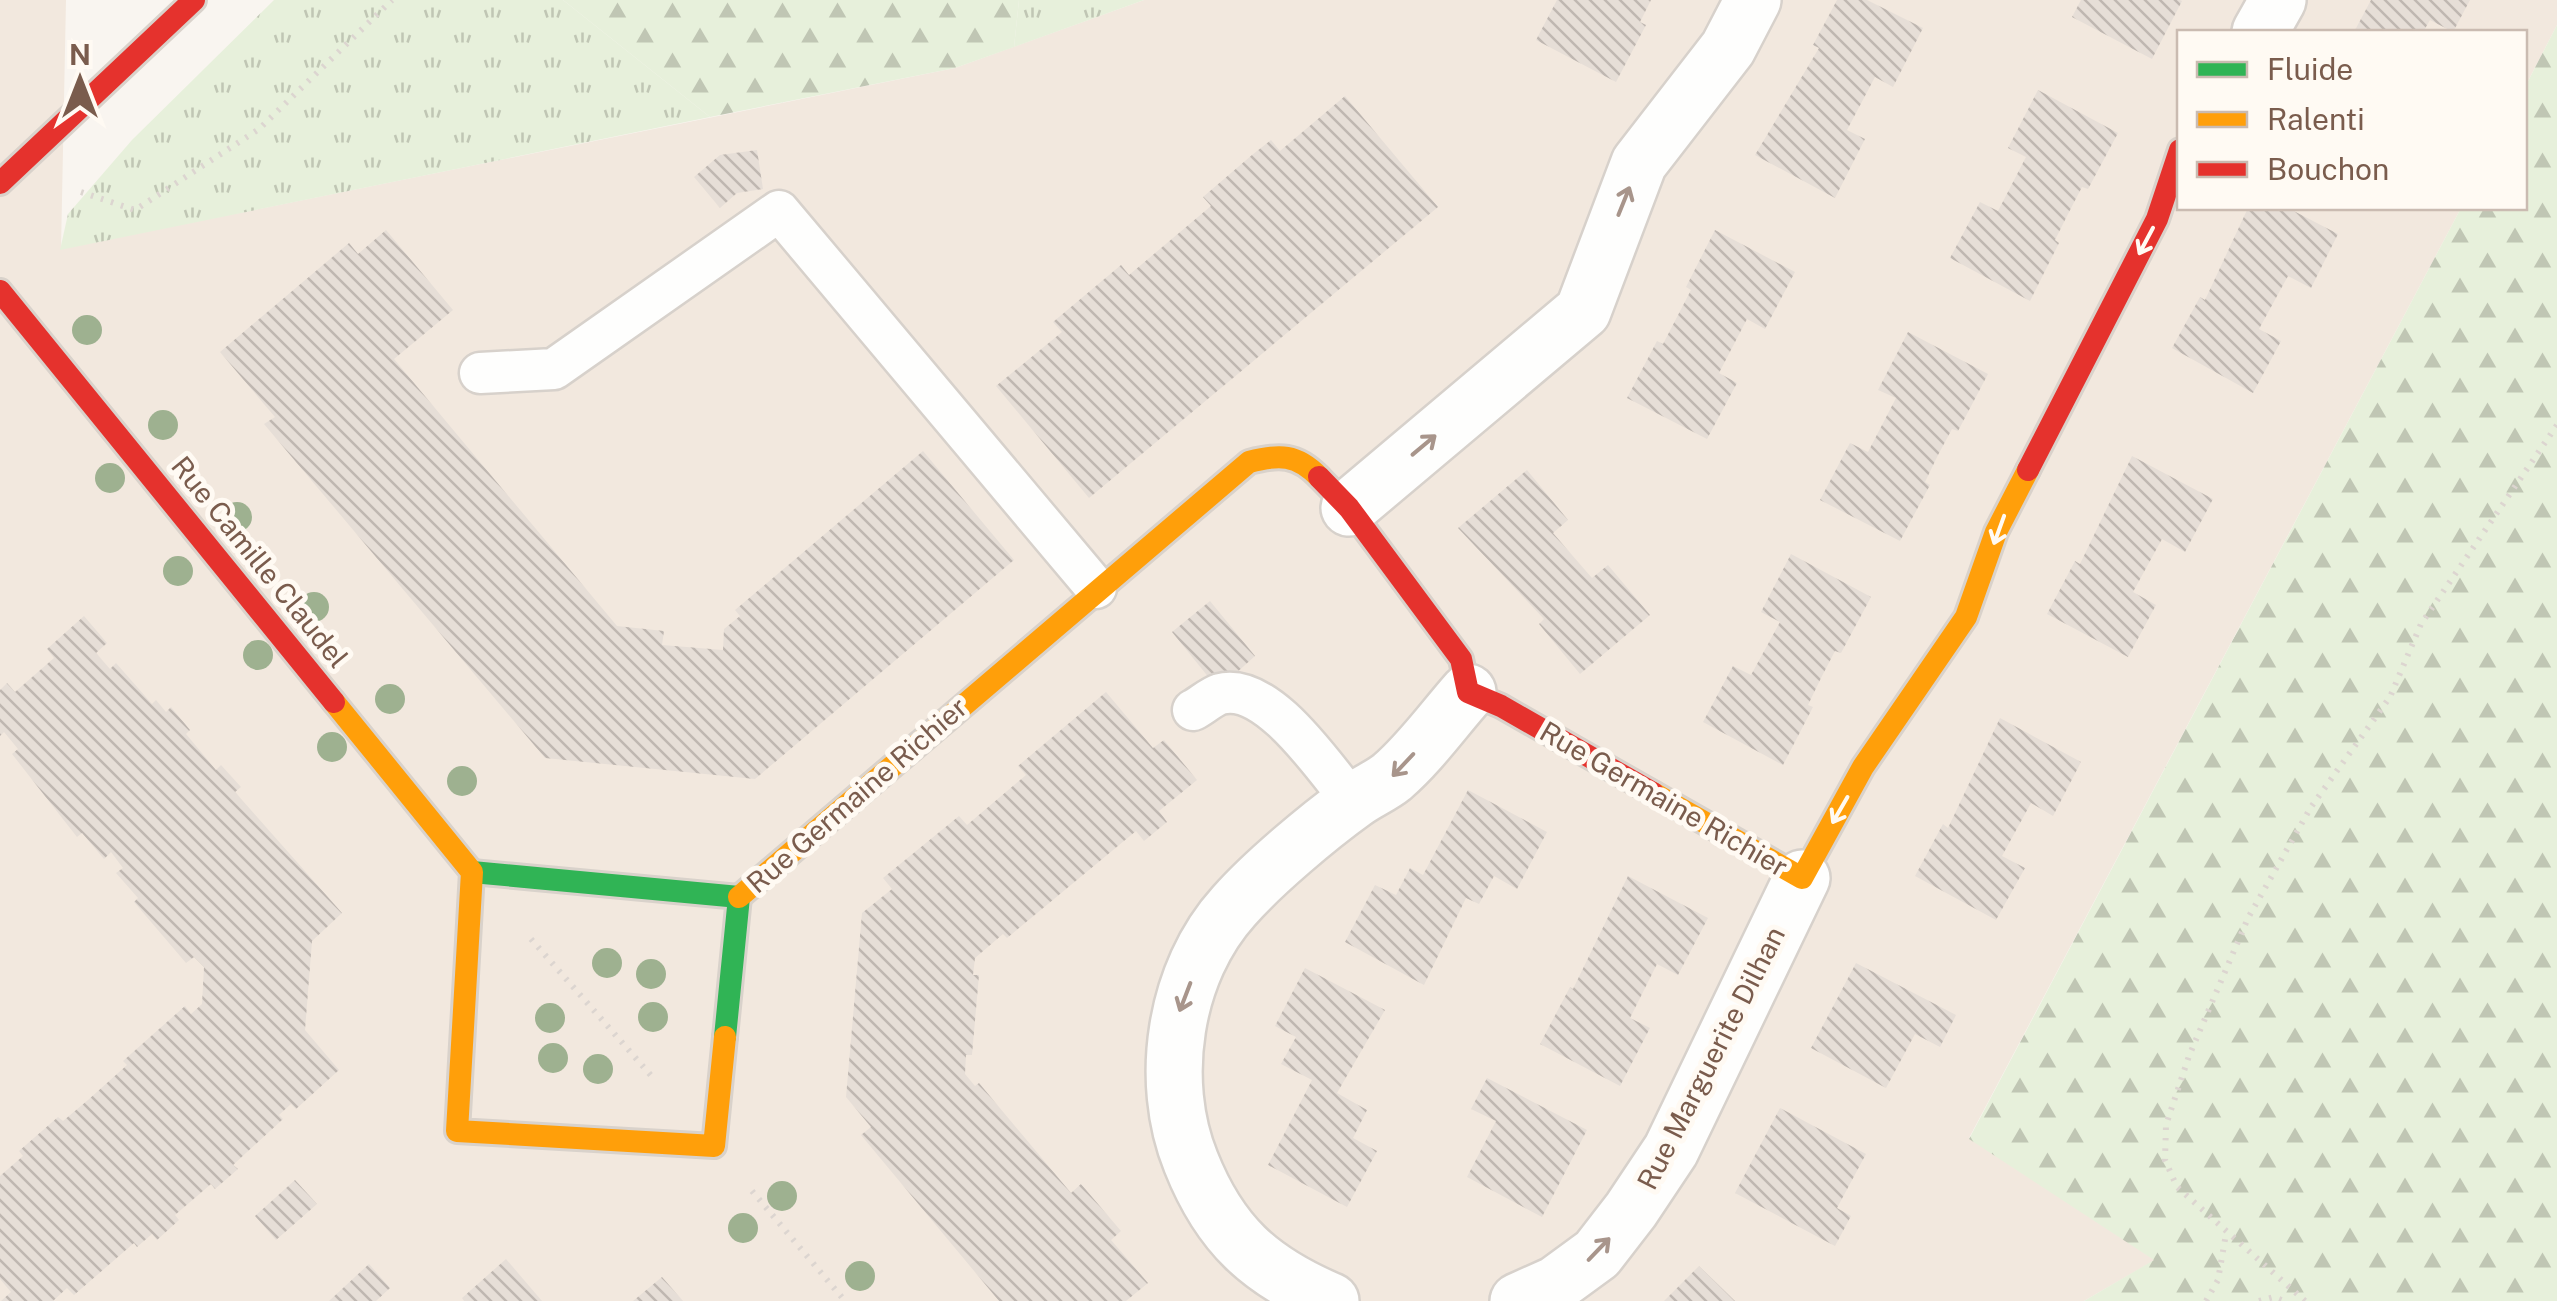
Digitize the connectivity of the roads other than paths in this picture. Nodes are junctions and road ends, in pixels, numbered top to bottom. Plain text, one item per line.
1 (194, 0) edge
2 (1753, 0) edge
3 (2278, 0) edge
4 (2261, 30) edge
5 (2177, 159) edge
6 (0, 184) edge
7 (0, 291) edge
8 (480, 373) dead end
9 (1349, 508) junction
10 (1096, 588) junction
11 (1468, 692) junction
12 (1193, 710) dead end
13 (1353, 802) junction
14 (472, 872) junction
15 (1802, 878) junction
16 (740, 897) junction
17 (1331, 1301) edge
18 (1518, 1301) edge

1 - 6 street
9 -> 2 street
3 - 4 street
5 -> 15 street, Rue Germaine Richier
7 - 14 street, Rue Camille Claudel
8 - 10 lane
9 - 10 street, Rue Germaine Richier
9 - 11 street, Rue Germaine Richier
10 - 16 street, Rue Germaine Richier
11 -> 13 street
11 - 15 street, Rue Germaine Richier
12 - 13 lane
13 -> 17 street
14 - 16 street
14 - 16 street
18 -> 15 street, Rue Marguerite Dilhan

